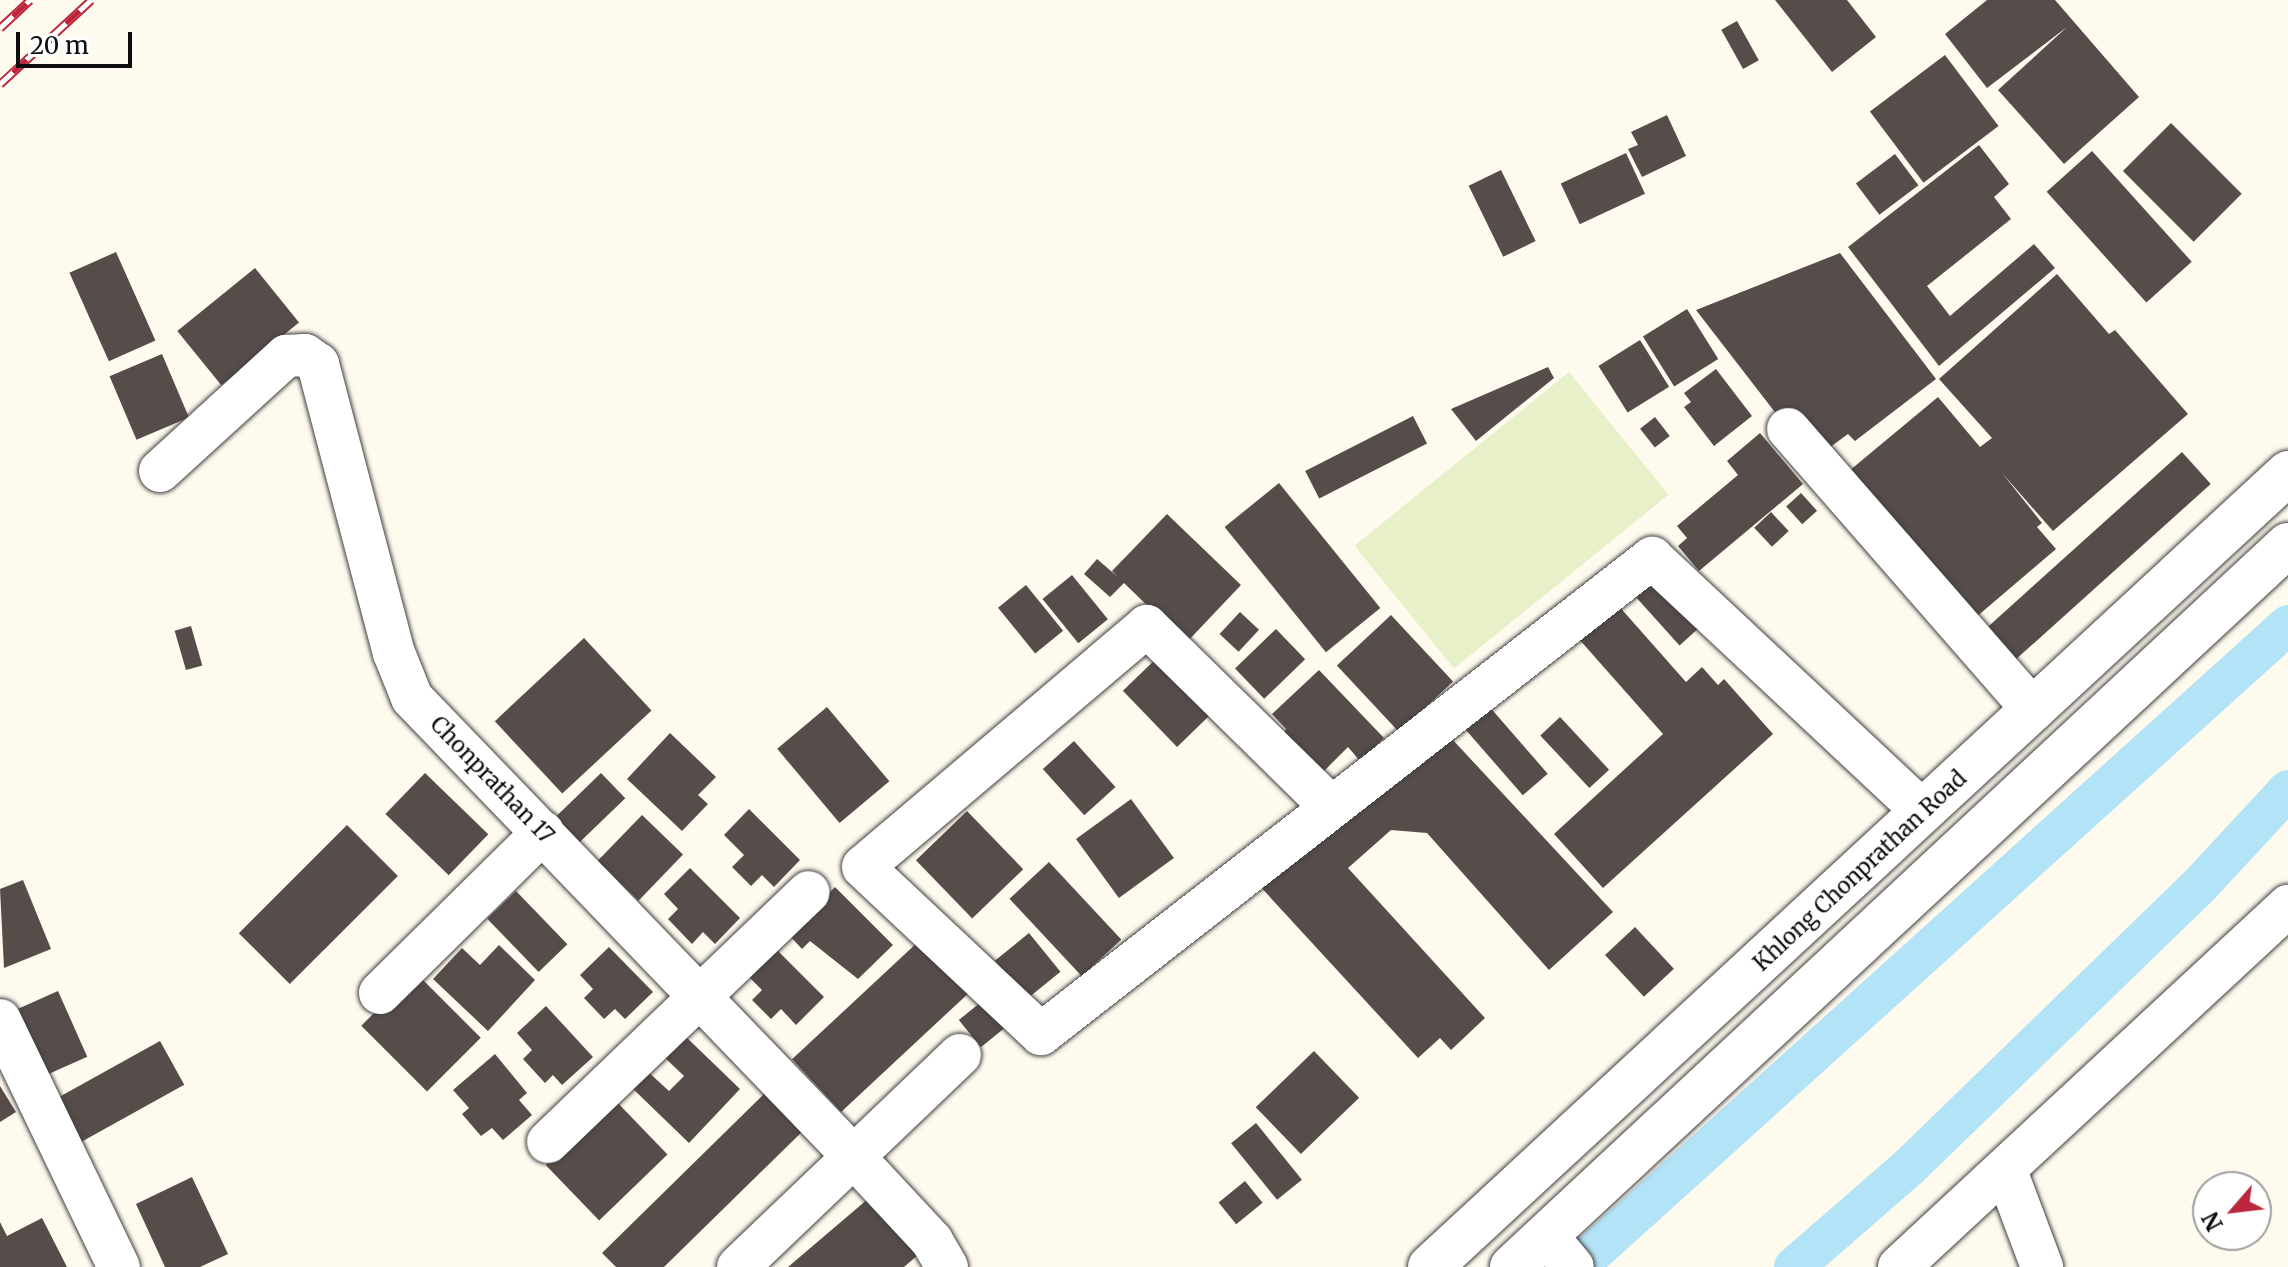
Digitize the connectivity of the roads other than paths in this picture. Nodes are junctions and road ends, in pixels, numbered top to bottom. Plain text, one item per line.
1 (1788, 429) dead end
2 (160, 471) dead end
3 (2288, 473) edge
4 (2288, 545) edge
5 (2033, 710) junction
6 (1330, 806) junction
7 (1923, 812) junction
8 (543, 832) junction
9 (809, 892) dead end
10 (2288, 906) edge
11 (380, 993) dead end
12 (700, 998) junction
13 (0, 1020) edge
14 (960, 1055) dead end
15 (548, 1142) dead end
16 (854, 1157) junction
17 (2006, 1171) junction
18 (1513, 1194) junction
19 (1560, 1251) edge
20 (119, 1267) edge
21 (738, 1267) edge
22 (947, 1267) edge
23 (1430, 1267) edge
24 (1512, 1267) edge
25 (1899, 1267) edge
26 (2042, 1267) edge

1 - 5 street
2 - 8 street, Chonprathan 17
3 - 5 street, Khlong Chonprathan Road
4 - 19 street
5 - 7 street, Khlong Chonprathan Road
6 - 6 street
6 - 7 street
7 - 18 street, Khlong Chonprathan Road
8 - 11 street
8 - 12 street, Chonprathan 17
9 - 12 street
10 - 17 street
12 - 15 street
12 - 16 street, Chonprathan 17
13 - 20 street
14 - 16 street
16 - 21 street
16 - 22 street, Chonprathan 17
17 - 25 street
17 - 26 street
18 - 19 street
18 - 23 street, Khlong Chonprathan Road
19 - 24 street

